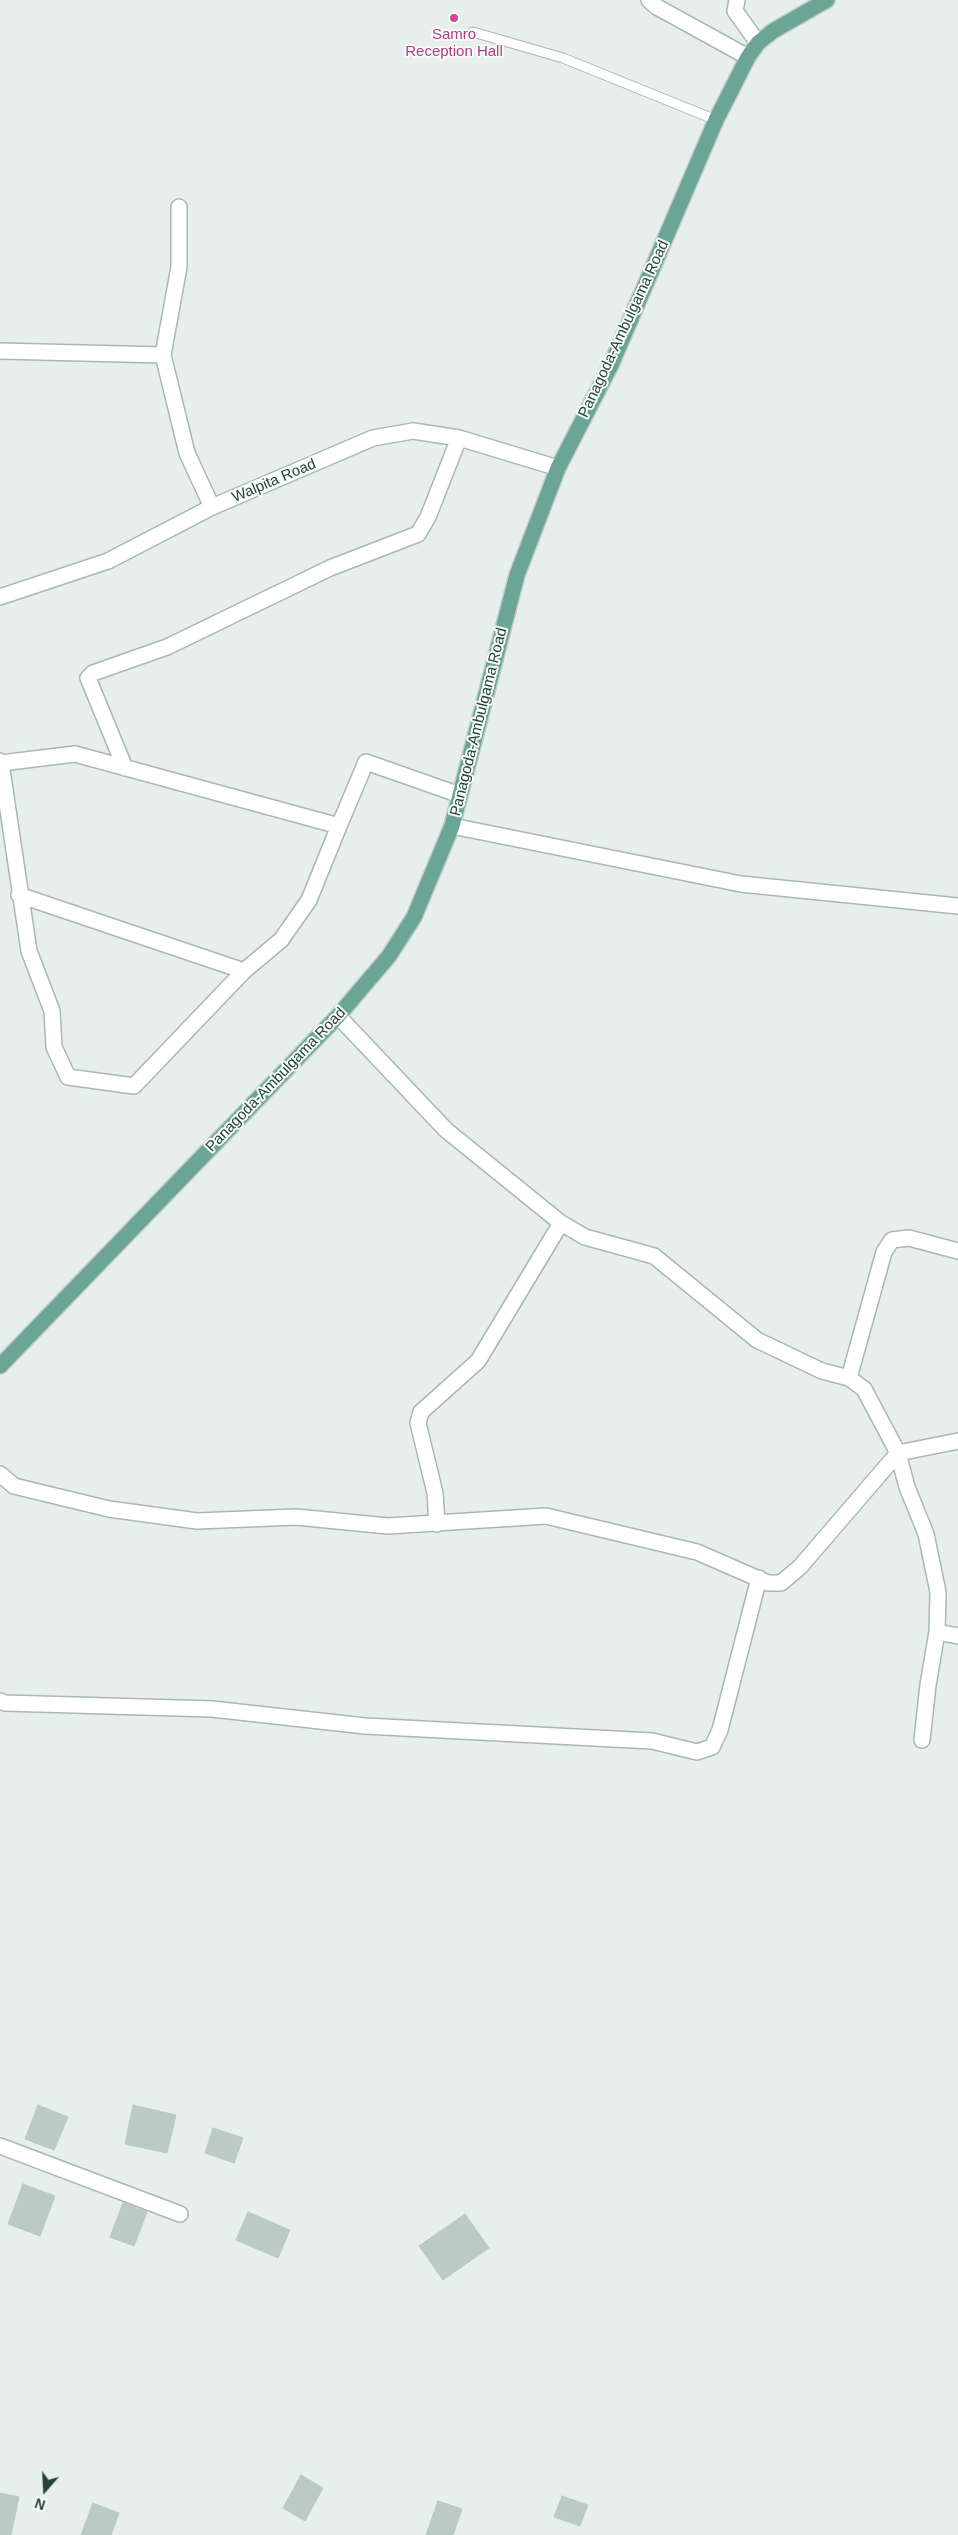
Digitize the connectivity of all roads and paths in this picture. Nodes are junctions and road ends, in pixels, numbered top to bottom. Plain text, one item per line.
1 (649, 0) edge
2 (737, 0) edge
3 (827, 0) edge
4 (473, 32) dead end
5 (758, 43) junction
6 (748, 57) junction
7 (716, 120) junction
8 (179, 207) dead end
9 (0, 351) edge
10 (163, 355) junction
11 (459, 438) junction
12 (558, 468) junction
13 (212, 507) junction
14 (0, 597) edge
15 (0, 762) edge
16 (125, 768) junction
17 (460, 795) junction
18 (339, 826) junction
19 (452, 826) junction
20 (19, 895) junction
21 (958, 906) edge
22 (244, 971) junction
23 (338, 1016) junction
24 (561, 1223) junction
25 (958, 1251) edge
26 (0, 1366) edge
27 (849, 1378) junction
28 (958, 1441) edge
29 (898, 1454) junction
30 (0, 1474) edge
31 (438, 1524) junction
32 (759, 1578) junction
33 (937, 1632) junction
34 (958, 1636) edge
35 (0, 1701) edge
36 (922, 1740) dead end
37 (0, 2146) edge
38 (180, 2214) dead end

1 - 6 street
2 - 5 street
3 - 5 main road, Panagoda-Ambulgama Road
4 - 7 lane
5 - 6 main road, Panagoda-Ambulgama Road
6 - 7 main road, Panagoda-Ambulgama Road
7 - 12 main road, Panagoda-Ambulgama Road
8 - 10 street
9 - 10 street
10 - 13 street
11 - 12 street, Walpita Road
11 - 13 street, Walpita Road
11 - 16 street
12 - 17 main road, Panagoda-Ambulgama Road
13 - 14 street, Walpita Road
15 - 16 street
15 - 20 street
16 - 18 street
17 - 18 street
17 - 19 main road, Panagoda-Ambulgama Road
18 - 22 street
19 - 21 street
19 - 23 main road, Panagoda-Ambulgama Road
20 - 22 street
20 - 22 street
23 - 24 street
23 - 26 main road, Panagoda-Ambulgama Road
24 - 27 street
24 - 31 street
25 - 27 street
27 - 29 street
28 - 29 street
29 - 32 street
29 - 33 street
30 - 31 street
31 - 32 street
32 - 35 street
33 - 34 street
33 - 36 street
37 - 38 street

